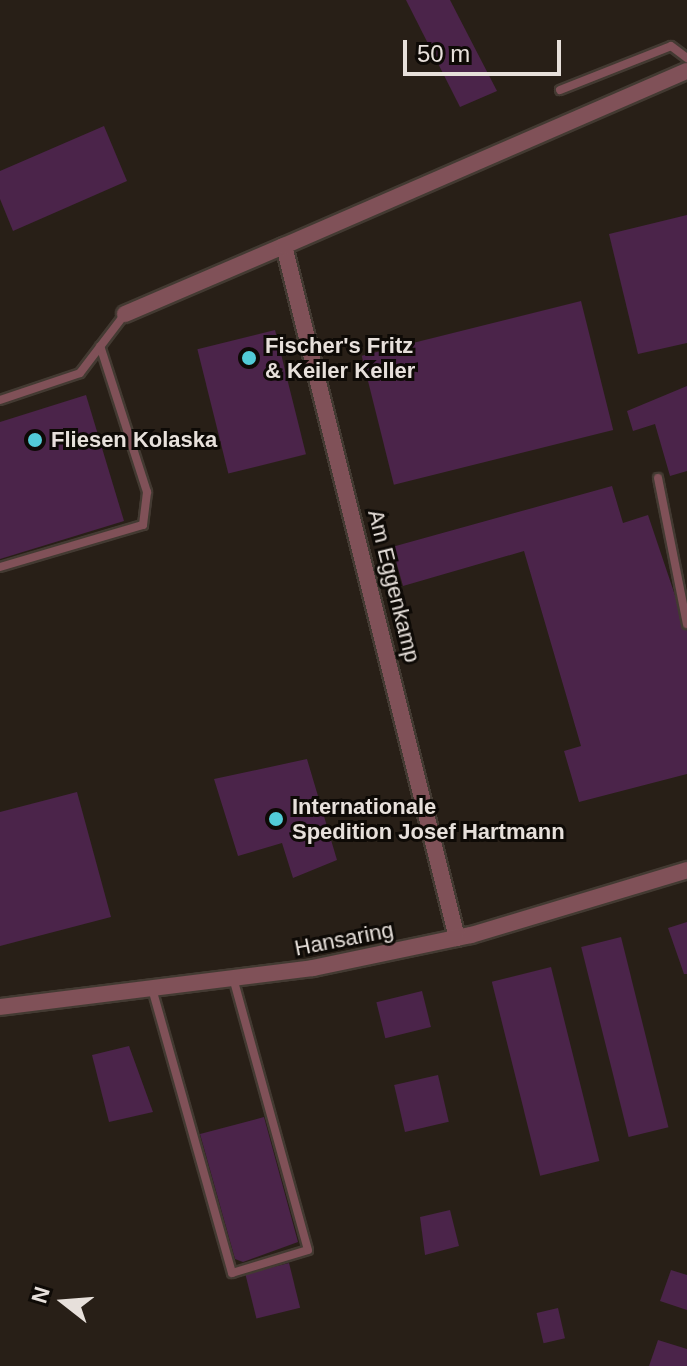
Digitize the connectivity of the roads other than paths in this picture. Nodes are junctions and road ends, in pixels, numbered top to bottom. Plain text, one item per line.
1 (687, 58) edge
2 (687, 71) edge
3 (560, 90) dead end
4 (284, 246) junction
5 (125, 314) joint
6 (100, 346) junction
7 (0, 400) edge
8 (658, 478) dead end
9 (0, 567) edge
10 (687, 624) edge
11 (687, 870) edge
12 (457, 938) junction
13 (234, 981) junction
14 (153, 992) junction
15 (0, 1007) edge

1 - 3 lane
2 - 4 street
4 - 5 street
4 - 12 street, Am Eggenkamp
5 - 6 lane
6 - 7 lane
6 - 9 lane
8 - 10 lane
11 - 12 street, Hansaring
12 - 13 street, Hansaring
13 - 14 street, Hansaring
13 - 14 lane
14 - 15 street, Hansaring

